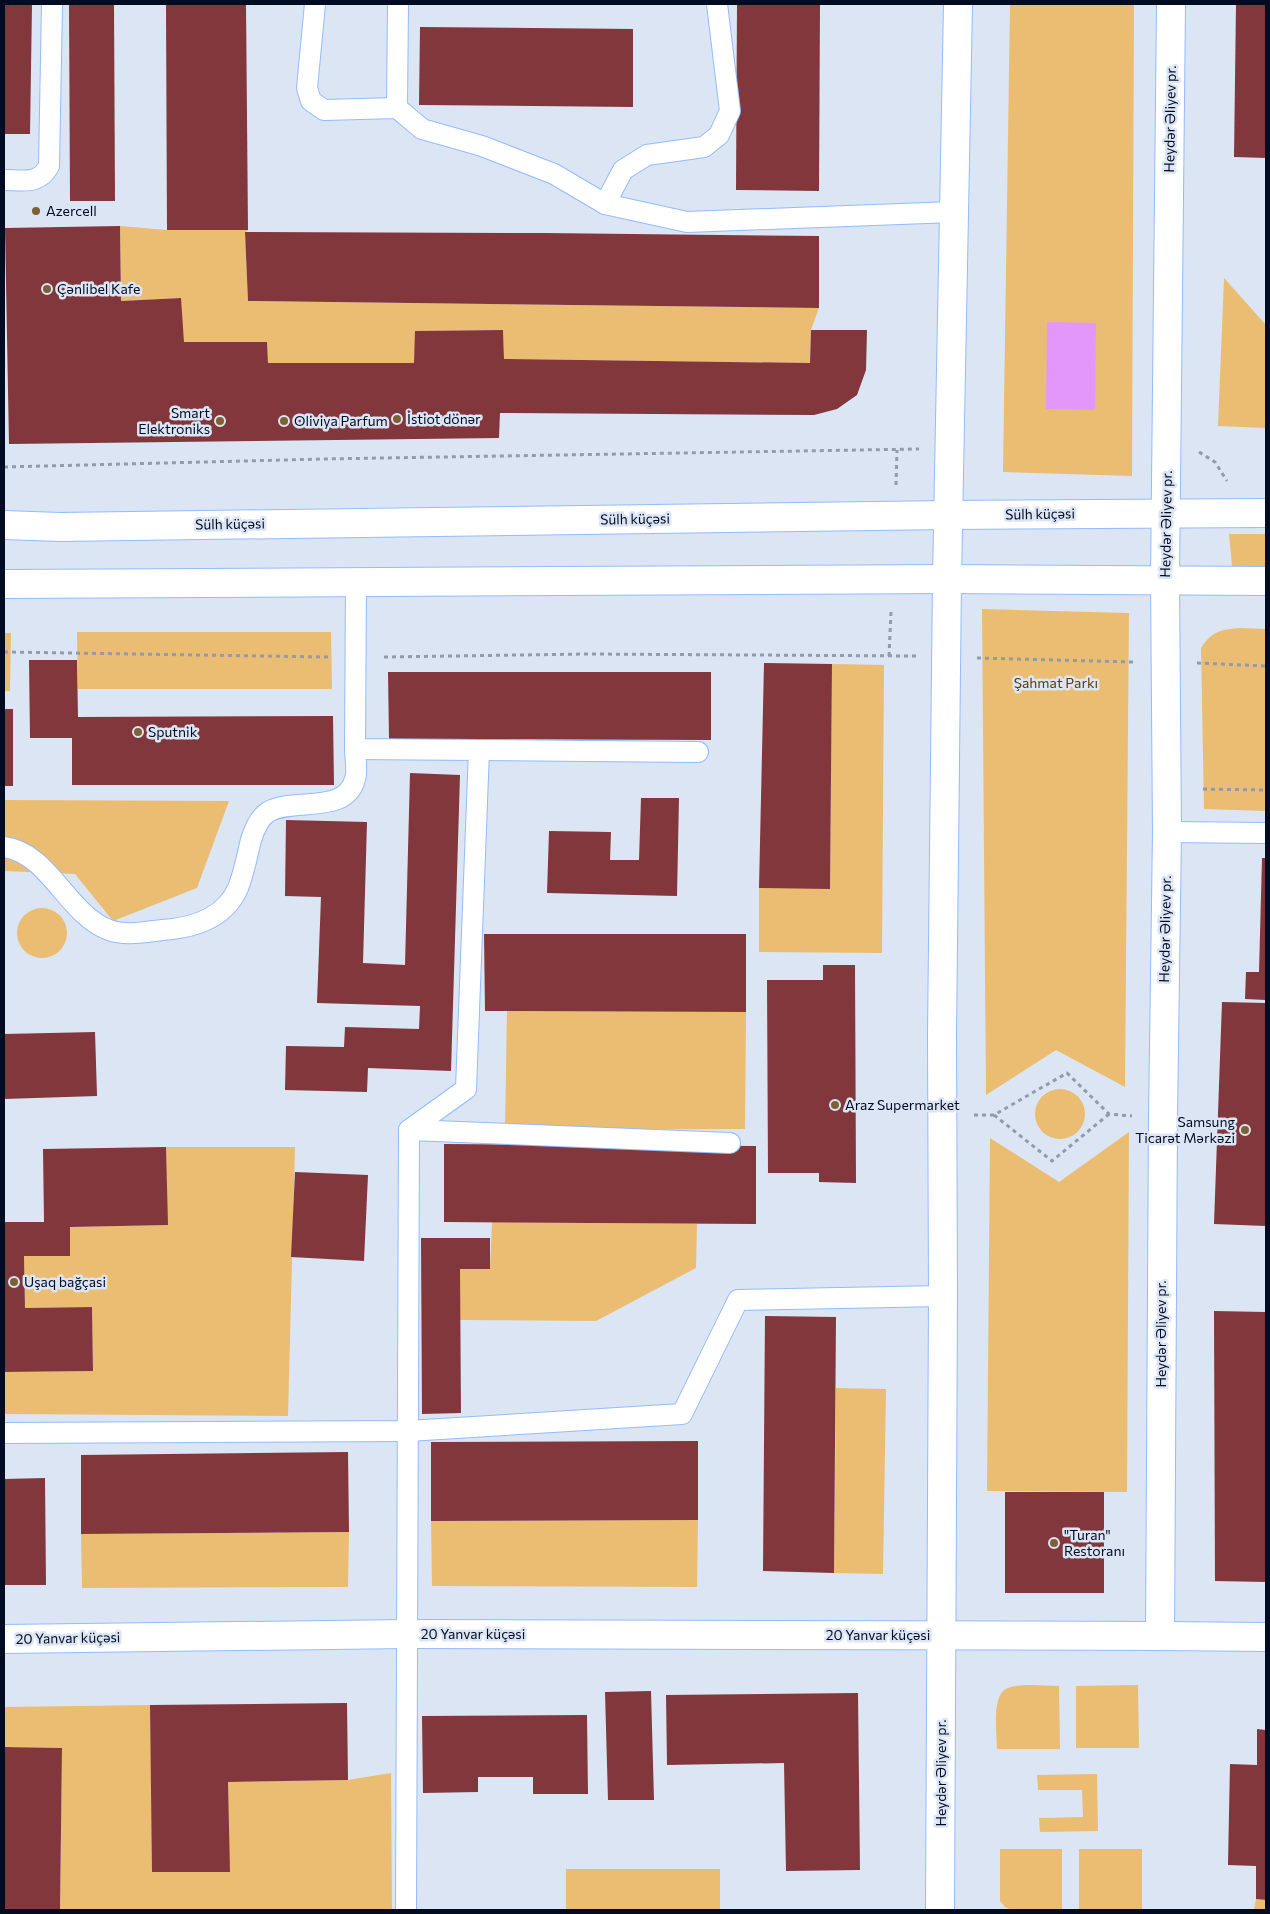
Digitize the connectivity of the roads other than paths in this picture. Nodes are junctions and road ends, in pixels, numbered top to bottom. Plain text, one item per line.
1 (52, 4) edge
2 (315, 4) edge
3 (398, 4) edge
4 (717, 4) edge
5 (958, 4) edge
6 (1171, 4) edge
7 (398, 108) junction
8 (4, 180) edge
9 (605, 204) junction
10 (953, 212) junction
11 (1166, 512) junction
12 (948, 514) junction
13 (1266, 514) edge
14 (4, 525) edge
15 (947, 579) junction
16 (1165, 580) junction
17 (1266, 581) edge
18 (356, 583) junction
19 (4, 584) edge
20 (355, 749) junction
21 (479, 750) junction
22 (698, 752) dead end
23 (1167, 832) junction
24 (1266, 833) edge
25 (4, 847) edge
26 (409, 1130) junction
27 (730, 1143) dead end
28 (943, 1296) junction
29 (408, 1431) junction
30 (4, 1433) edge
31 (407, 1634) junction
32 (942, 1635) junction
33 (1160, 1636) junction
34 (1266, 1637) edge
35 (4, 1638) edge
36 (406, 1910) edge
37 (940, 1910) edge

1 - 8 lane
2 - 7 lane
3 - 7 lane
4 - 9 lane
5 - 10 main road, Heydər Əliyev pr.
6 - 11 main road, Heydər Əliyev pr.
7 - 9 lane
9 - 10 lane
10 - 12 main road, Heydər Əliyev pr.
11 - 12 main road, Sülh küçəsi
11 - 13 main road, Sülh küçəsi
11 - 16 main road, Heydər Əliyev pr.
12 - 14 main road, Sülh küçəsi
12 - 15 main road, Heydər Əliyev pr.
15 - 16 main road
15 - 18 main road
15 - 28 main road, Heydər Əliyev pr.
16 - 17 main road
16 - 23 main road, Heydər Əliyev pr.
18 - 19 main road
18 - 20 lane
20 - 21 lane
20 - 25 lane
21 - 22 lane
21 - 26 lane
23 - 24 lane
23 - 33 main road, Heydər Əliyev pr.
26 - 27 lane
26 - 29 lane
28 - 29 lane
28 - 32 main road, Heydər Əliyev pr.
29 - 30 lane
29 - 31 lane
31 - 32 main road, 20 Yanvar küçəsi
31 - 35 main road, 20 Yanvar küçəsi
31 - 36 lane
32 - 33 main road
32 - 37 main road, Heydər Əliyev pr.
33 - 34 main road

